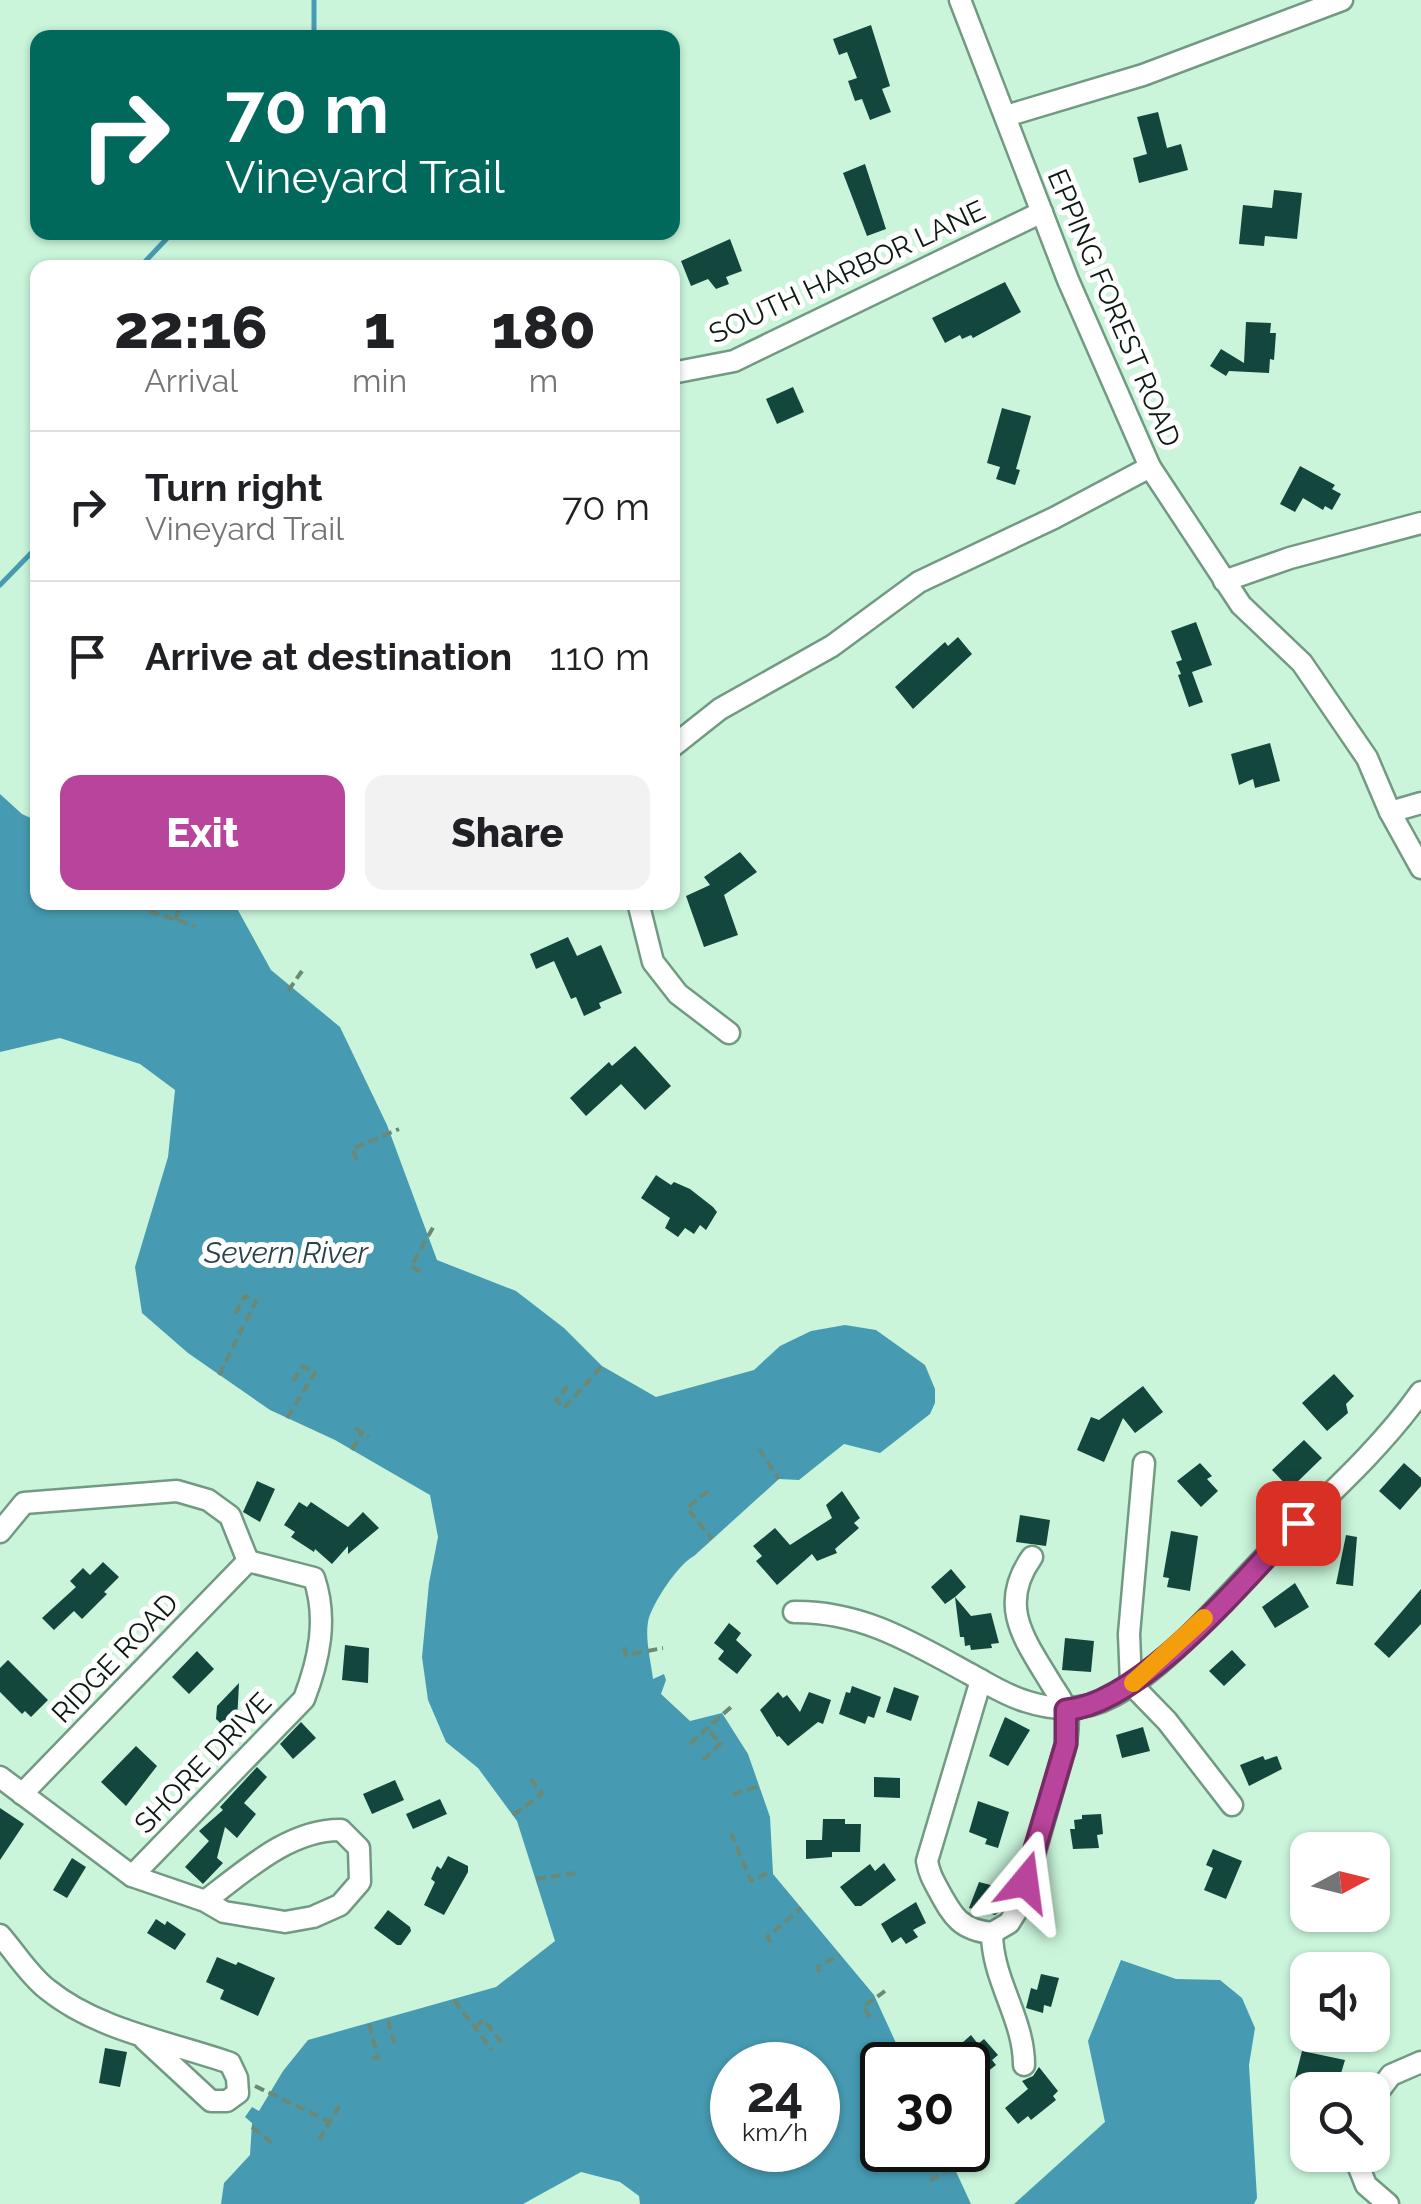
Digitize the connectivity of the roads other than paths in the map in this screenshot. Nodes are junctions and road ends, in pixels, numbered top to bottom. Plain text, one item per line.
1 (960, 0) edge
2 (1342, 0) edge
3 (1006, 116) junction
4 (1042, 212) junction
5 (680, 371) edge
6 (1150, 467) junction
7 (1421, 522) edge
8 (1224, 581) junction
9 (680, 741) edge
10 (1421, 803) edge
11 (1390, 812) junction
12 (1421, 868) edge
13 (640, 910) edge
14 (729, 1033) dead end
15 (1421, 1392) edge
16 (1144, 1463) dead end
17 (0, 1532) edge
18 (1032, 1557) dead end
19 (248, 1562) junction
20 (794, 1612) dead end
21 (982, 1680) junction
22 (1131, 1684) junction
23 (1066, 1710) junction
24 (0, 1777) edge
25 (22, 1794) junction
26 (1232, 1805) dead end
27 (132, 1876) junction
28 (205, 1901) junction
29 (992, 1933) junction
30 (0, 1935) edge
31 (144, 2039) junction
32 (1421, 2062) edge
33 (1024, 2065) dead end
34 (1390, 2077) edge
35 (227, 2101) junction
36 (250, 2119) road end
37 (1362, 2172) edge
38 (1388, 2204) edge

1 - 3 street, EPPING FOREST ROAD
2 - 3 street
3 - 4 street, EPPING FOREST ROAD
4 - 5 street, SOUTH HARBOR LANE
4 - 6 street, EPPING FOREST ROAD
6 - 8 street, EPPING FOREST ROAD
6 - 9 street
7 - 8 street
8 - 11 street, EPPING FOREST ROAD
10 - 11 street
11 - 12 street, EPPING FOREST ROAD
13 - 14 street
15 - 22 street
16 - 22 street
17 - 19 street
18 - 23 street
19 - 25 street, RIDGE ROAD
19 - 27 street, SHORE DRIVE
20 - 21 street
21 - 23 street
21 - 29 street
22 - 23 street
22 - 26 street
23 - 29 street
24 - 25 street
25 - 27 street
27 - 28 street
28 - 28 street
29 - 33 street
30 - 31 street
31 - 35 street
31 - 35 street
32 - 34 street
35 - 36 street
37 - 38 street

